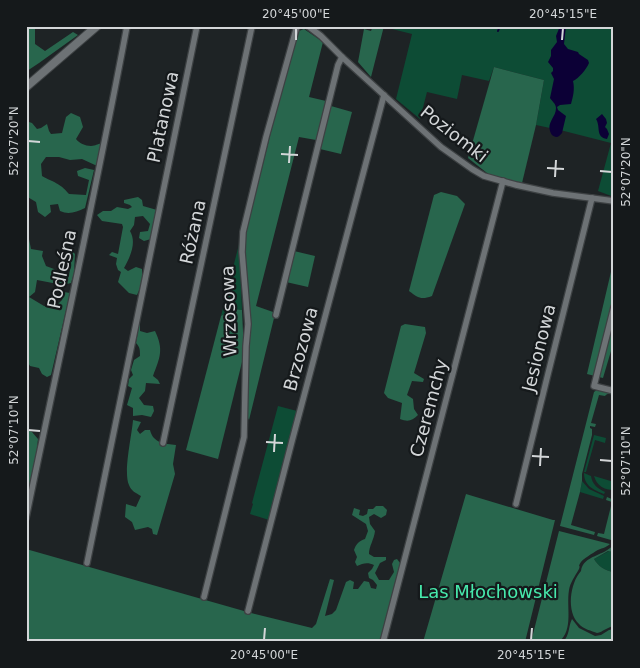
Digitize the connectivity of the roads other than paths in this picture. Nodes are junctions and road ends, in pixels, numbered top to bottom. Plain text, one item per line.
1 (97, 26) edge
2 (127, 26) edge
3 (197, 26) edge
4 (252, 26) edge
5 (297, 26) edge
6 (308, 26) edge
7 (342, 57) junction
8 (26, 87) edge
9 (384, 95) junction
10 (503, 181) junction
11 (592, 198) junction
12 (614, 201) edge
13 (614, 307) edge
14 (276, 315) dead end
15 (614, 391) edge
16 (163, 443) dead end
17 (516, 504) dead end
18 (26, 518) edge
19 (87, 563) dead end
20 (204, 597) dead end
21 (248, 611) dead end
22 (384, 642) edge

1 - 8 street
2 - 18 street, Podleśna
3 - 19 street, Platanowa
4 - 16 street, Różana
5 - 20 street, Wrzosowa
6 - 7 street, Poziomki
7 - 9 street, Poziomki
7 - 14 street
9 - 10 street, Poziomki
9 - 21 street, Brzozowa
10 - 11 street, Poziomki
10 - 22 street, Czeremchy
11 - 12 street, Poziomki
11 - 17 street, Jesionowa
13 - 15 street

